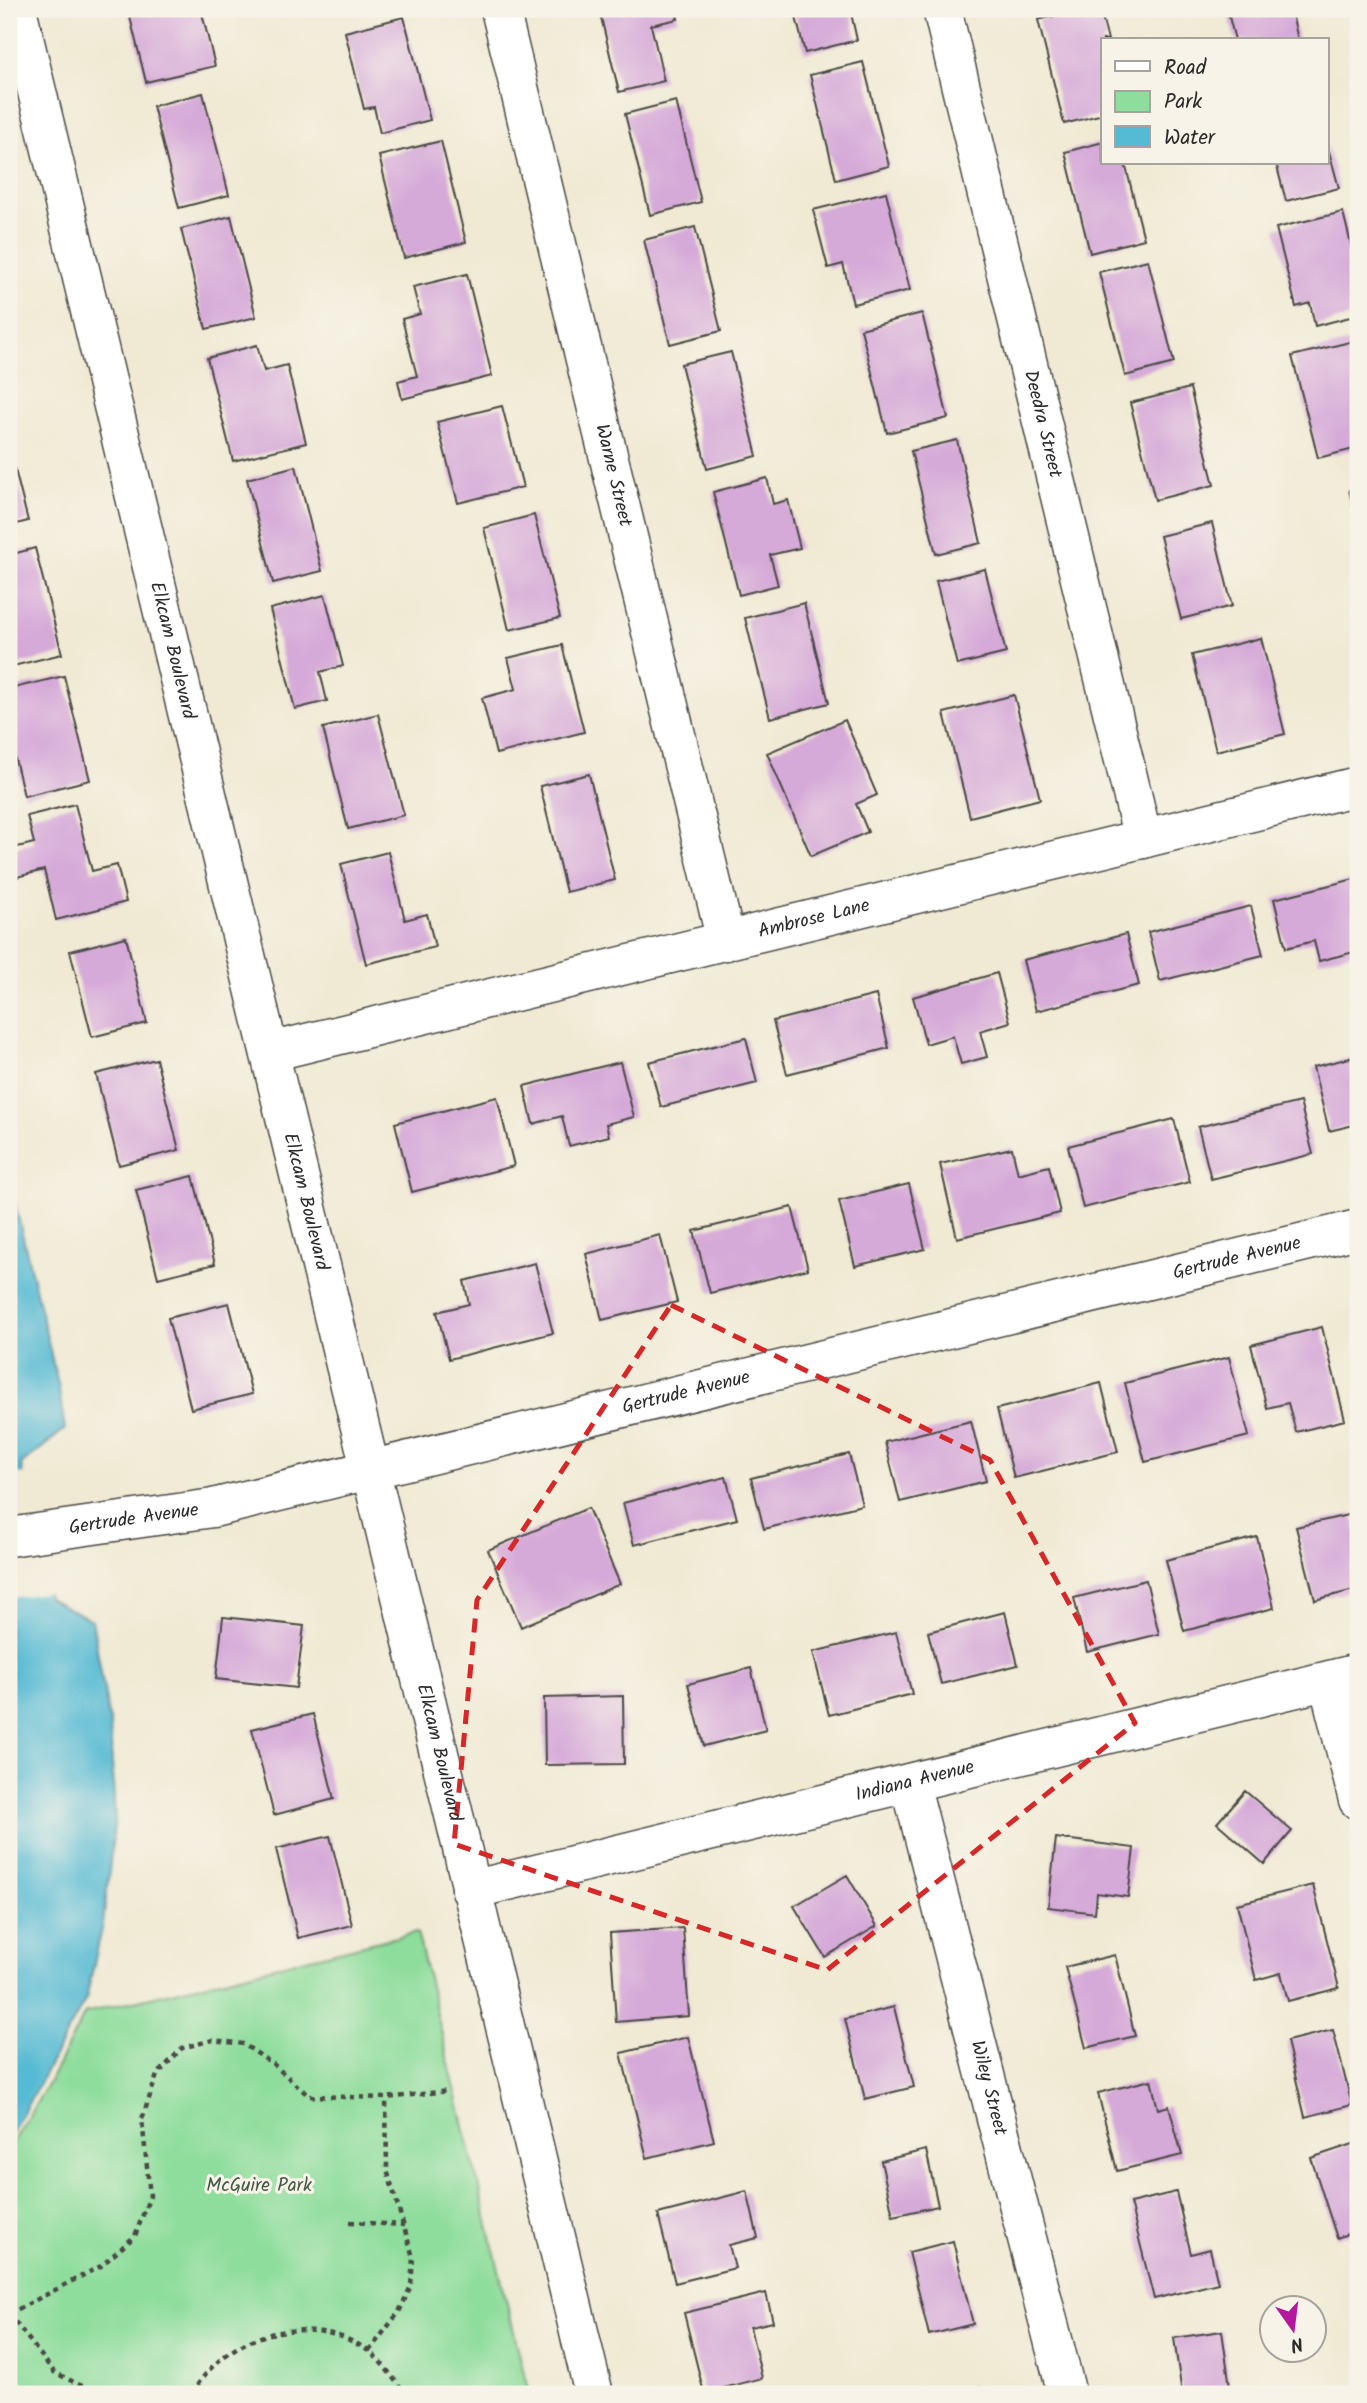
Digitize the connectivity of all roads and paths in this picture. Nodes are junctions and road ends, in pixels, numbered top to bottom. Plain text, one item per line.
1 (17, 9) edge
2 (500, 9) edge
3 (942, 9) edge
4 (1358, 786) edge
5 (1143, 839) junction
6 (726, 941) junction
7 (270, 1052) junction
8 (1358, 1229) edge
9 (371, 1470) junction
10 (9, 1537) edge
11 (1343, 1677) edge
12 (910, 1783) junction
13 (1358, 1800) edge
14 (471, 1890) junction
15 (448, 2091) dead end
16 (386, 2098) junction
17 (350, 2222) dead end
18 (404, 2225) junction
19 (9, 2314) edge
20 (369, 2351) junction
21 (98, 2394) edge
22 (192, 2394) edge
23 (405, 2394) edge
24 (594, 2394) edge
25 (1066, 2394) edge

1 - 7 street, Elkcam Boulevard
2 - 6 street, Warne Street
3 - 5 street, Deedra Street
4 - 5 street, Ambrose Lane
5 - 6 street, Ambrose Lane
6 - 7 street, Ambrose Lane
7 - 9 street, Elkcam Boulevard
8 - 9 street, Gertrude Avenue
9 - 10 street, Gertrude Avenue
9 - 14 street, Elkcam Boulevard
11 - 12 street, Indiana Avenue
11 - 13 street
12 - 14 street, Indiana Avenue
12 - 25 street, Wiley Street
14 - 24 street, Elkcam Boulevard
15 - 16 path
16 - 18 path
16 - 19 path
17 - 18 path
18 - 20 path
19 - 21 path
20 - 22 path
20 - 23 path

